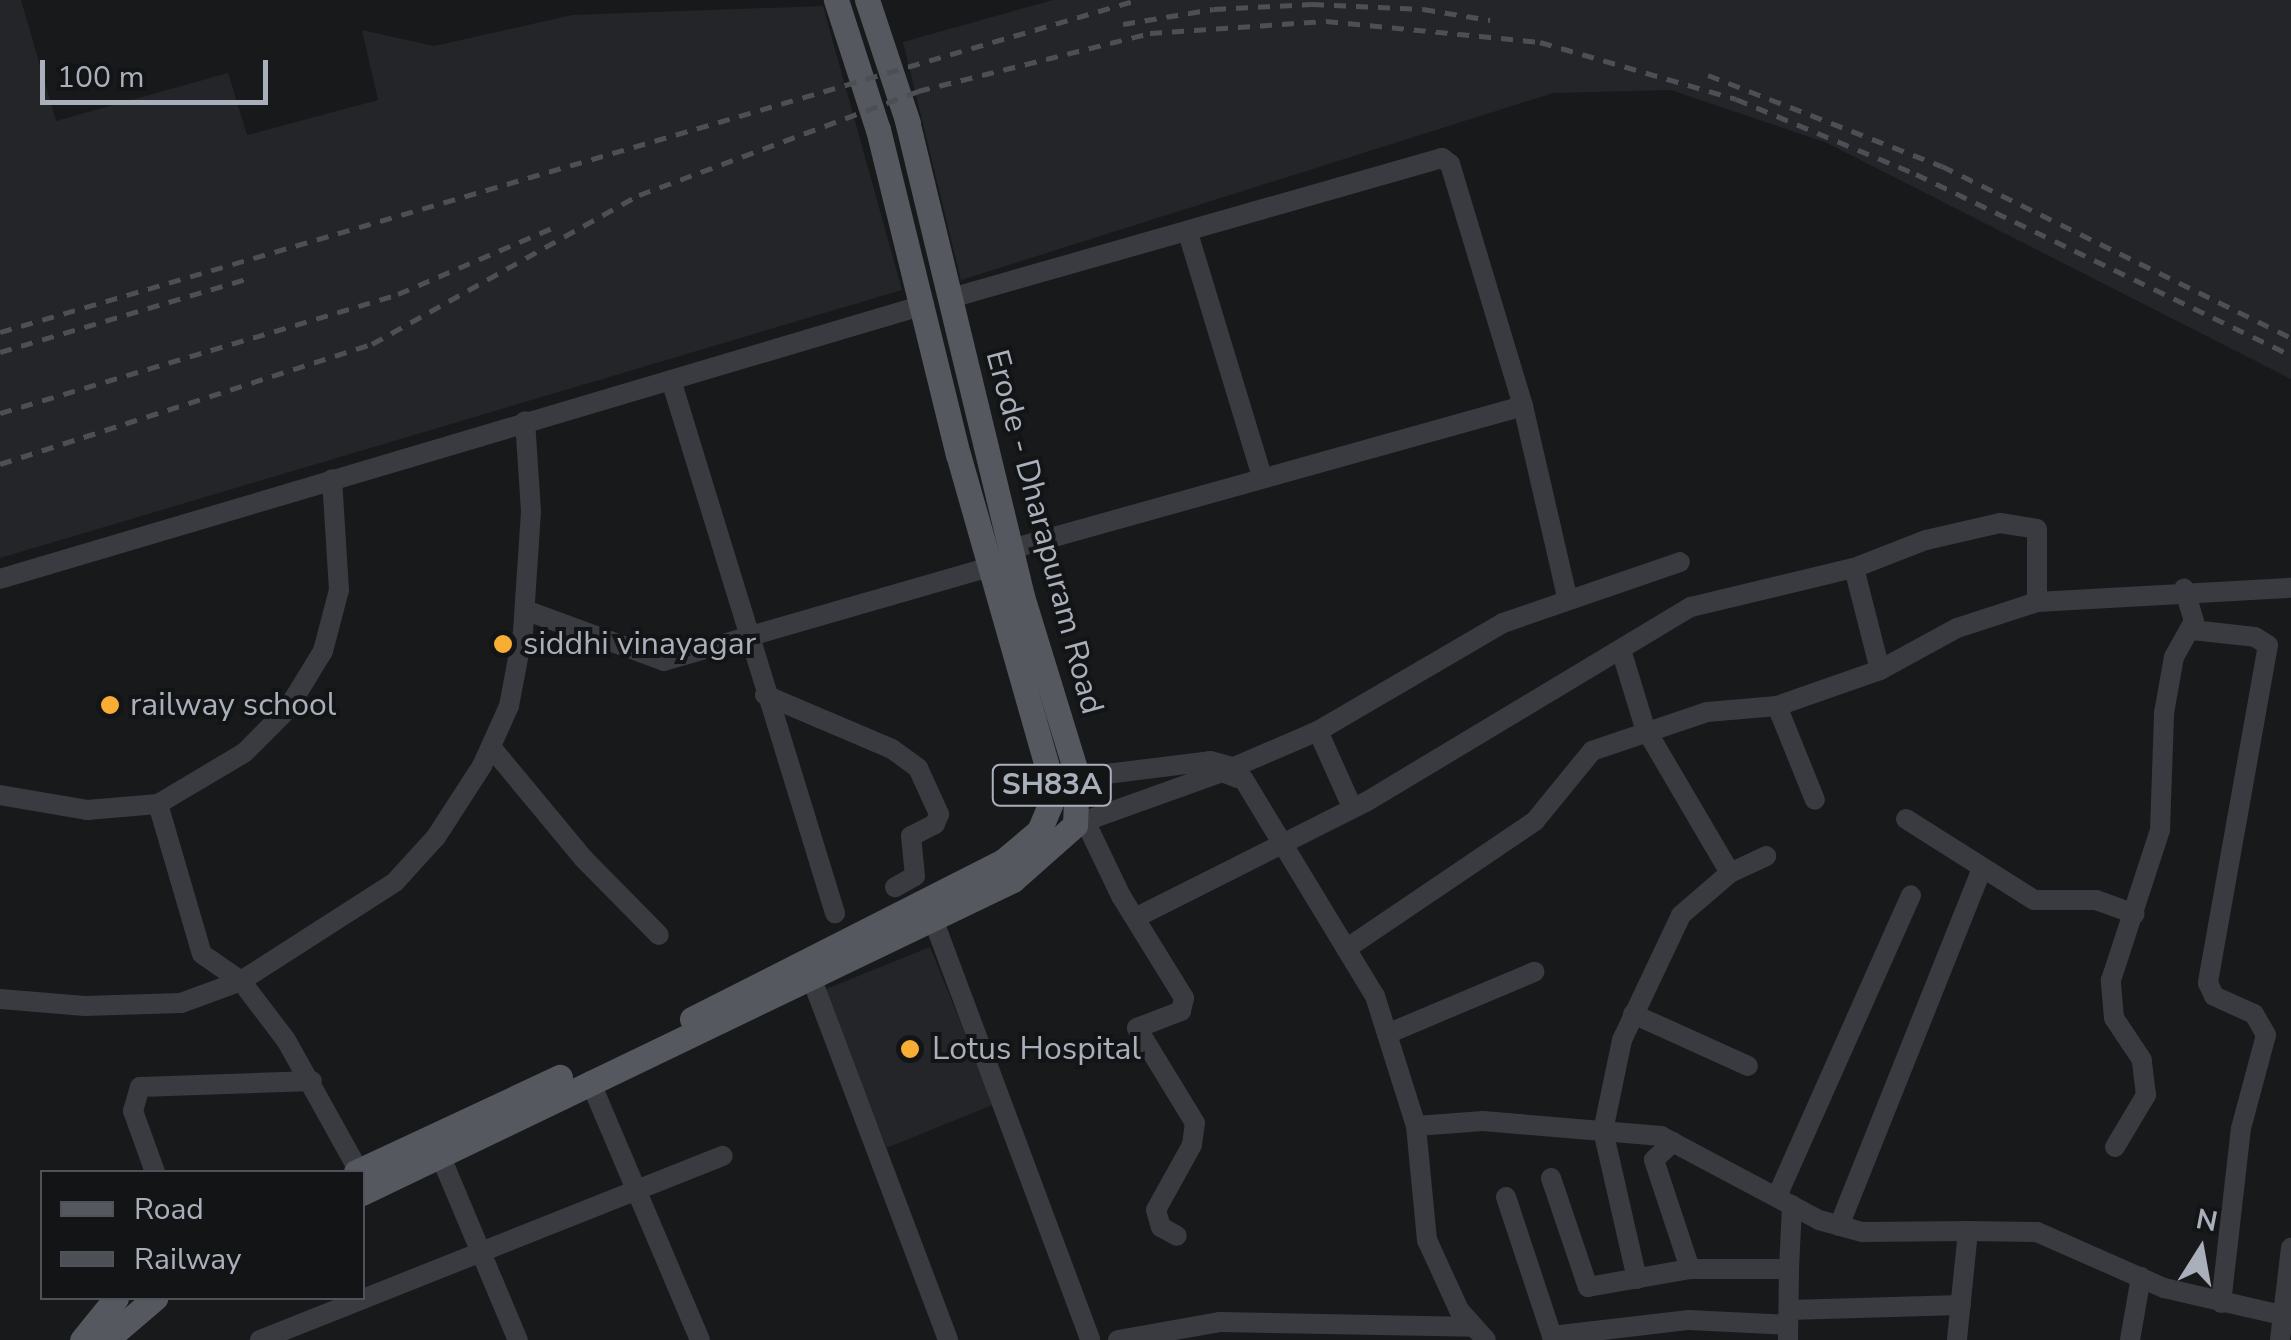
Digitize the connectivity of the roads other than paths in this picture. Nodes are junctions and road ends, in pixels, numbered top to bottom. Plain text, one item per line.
1 (836, 0) edge
2 (867, 0) edge
3 (1188, 233) junction
4 (951, 298) junction
5 (924, 305) junction
6 (671, 380) junction
7 (1524, 406) junction
8 (525, 421) junction
9 (1262, 478) junction
10 (332, 479) junction
11 (1011, 549) junction
12 (1680, 562) dead end
13 (990, 566) junction
14 (1854, 568) junction
15 (0, 580) edge
16 (2291, 588) edge
17 (2184, 590) junction
18 (1567, 596) junction
19 (2037, 602) junction
20 (524, 610) junction
21 (2192, 630) junction
22 (747, 638) junction
23 (1622, 653) junction
24 (1880, 670) junction
25 (765, 695) junction
26 (1776, 706) junction
27 (1645, 728) junction
28 (1318, 731) junction
29 (490, 747) junction
30 (1233, 773) junction
31 (1077, 775) junction
32 (1052, 784) junction
33 (0, 795) edge
34 (1815, 800) dead end
35 (158, 804) junction
36 (1352, 808) junction
37 (1906, 819) dead end
38 (1081, 824) junction
39 (1039, 830) junction
40 (1282, 843) junction
41 (1766, 856) dead end
42 (1982, 868) junction
43 (1730, 873) junction
44 (895, 886) dead end
45 (1910, 895) dead end
46 (836, 913) dead end
47 (2135, 914) junction
48 (1135, 918) junction
49 (933, 920) junction
50 (658, 935) dead end
51 (1346, 949) junction
52 (1534, 972) dead end
53 (811, 977) junction
54 (240, 981) junction
55 (0, 999) edge
56 (1633, 1014) junction
57 (1387, 1034) junction
58 (1748, 1066) dead end
59 (312, 1081) junction
60 (590, 1082) junction
61 (1416, 1126) junction
62 (1602, 1131) junction
63 (435, 1142) junction
64 (1673, 1142) junction
65 (2115, 1147) dead end
66 (723, 1156) dead end
67 (154, 1170) edge
68 (355, 1170) edge
69 (365, 1176) edge
70 (1551, 1178) dead end
71 (637, 1190) junction
72 (1506, 1198) dead end
73 (1785, 1200) junction
74 (1839, 1226) junction
75 (1968, 1231) junction
76 (1178, 1236) dead end
77 (2291, 1248) edge
78 (484, 1256) junction
79 (1690, 1269) junction
80 (1789, 1269) junction
81 (2141, 1277) junction
82 (1637, 1279) junction
83 (114, 1300) edge
84 (153, 1300) edge
85 (2221, 1302) junction
86 (1961, 1305) junction
87 (2285, 1316) edge
88 (1788, 1325) edge
89 (1221, 1331) edge
90 (1295, 1334) edge
91 (1426, 1334) edge
92 (1480, 1334) edge
93 (82, 1340) edge
94 (106, 1340) edge
95 (260, 1340) edge
96 (518, 1340) edge
97 (700, 1340) edge
98 (948, 1340) edge
99 (1090, 1340) edge
100 (1118, 1340) edge
101 (1956, 1340) edge
102 (2130, 1340) edge
103 (2280, 1340) edge

1 - 5 main road, Erode - Dharapuram Road / SH83A
2 - 4 main road, Erode - Dharapuram Road / SH83A
3 - 4 street
3 - 7 street
3 - 9 street
4 - 11 main road, Erode - Dharapuram Road / SH83A
5 - 6 street
5 - 13 main road, Erode - Dharapuram Road / SH83A
6 - 8 street
6 - 22 street
7 - 9 street
7 - 18 street
8 - 10 street
8 - 20 street
9 - 11 street
10 - 15 street
10 - 35 street
11 - 31 main road, Erode - Dharapuram Road / SH83A
12 - 18 street
13 - 22 street
13 - 32 main road, Erode - Dharapuram Road / SH83A
14 - 19 street
14 - 23 street
14 - 24 street
16 - 17 street
17 - 19 street
17 - 21 street
18 - 28 street
19 - 24 street
20 - 22 street
20 - 29 street
21 - 47 street
21 - 85 street
22 - 25 street
23 - 27 street
23 - 36 street
24 - 26 street
25 - 44 street
25 - 46 street
26 - 27 street
26 - 34 street
27 - 43 street
27 - 51 street
28 - 30 street
28 - 36 street
29 - 50 street
29 - 54 street
30 - 31 street
30 - 38 street
30 - 40 street
31 - 32 street
31 - 38 main road, Erode - Dharapuram Road / SH83A
32 - 39 main road, SH83A
33 - 35 street
35 - 54 street
36 - 40 street
37 - 42 street
38 - 39 street
38 - 48 street
38 - 49 main road, SH83A
39 - 63 main road, SH83A
40 - 48 street
40 - 51 street
41 - 43 street
42 - 47 street
42 - 74 street
43 - 56 street
45 - 73 street
47 - 65 street
48 - 76 street
49 - 53 main road, SH83A
49 - 99 street
51 - 57 street
52 - 57 street
53 - 60 main road, SH83A
53 - 98 street
54 - 55 street
54 - 59 street
56 - 58 street
56 - 62 street
57 - 61 street
59 - 67 street
59 - 68 street
60 - 63 main road, SH83A
60 - 71 street
61 - 62 street
61 - 92 street
62 - 64 street
62 - 82 street
63 - 69 main road, SH83A
63 - 78 street
64 - 73 street
64 - 79 street
66 - 71 street
70 - 82 street
71 - 78 street
71 - 97 street
72 - 88 street
73 - 74 street
73 - 80 street
74 - 75 street
75 - 81 street
75 - 86 street
77 - 87 street
78 - 95 street
78 - 96 street
79 - 80 street
79 - 82 street
80 - 88 street
81 - 85 street
81 - 102 street
83 - 93 main road
84 - 94 main road
85 - 87 street
86 - 88 street
86 - 101 street
87 - 103 street
89 - 90 street
89 - 100 street
90 - 91 street
91 - 92 street

